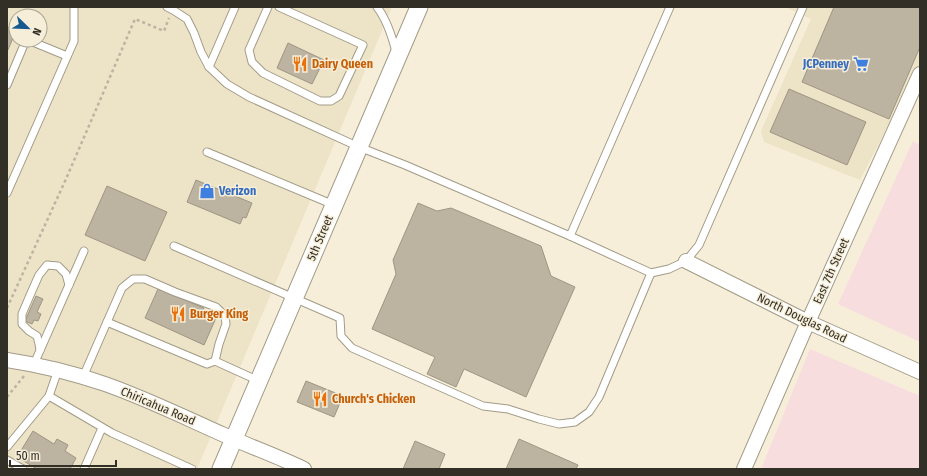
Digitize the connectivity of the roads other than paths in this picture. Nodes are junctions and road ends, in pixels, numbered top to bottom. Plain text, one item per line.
1 (74, 7) edge
2 (235, 7) edge
3 (268, 7) edge
4 (279, 7) edge
5 (377, 7) edge
6 (419, 7) edge
7 (670, 7) edge
8 (803, 7) edge
9 (170, 8) edge
10 (24, 48) edge
11 (48, 48) edge
12 (67, 56) junction
13 (398, 57) junction
14 (209, 67) junction
15 (920, 74) edge
16 (7, 85) edge
17 (359, 147) junction
18 (206, 152) dead end
19 (7, 193) edge
20 (334, 205) junction
21 (570, 236) junction
22 (174, 246) dead end
23 (84, 251) dead end
24 (686, 260) junction
25 (651, 273) junction
26 (69, 285) junction
27 (294, 298) junction
28 (107, 322) junction
29 (808, 322) junction
30 (40, 350) junction
31 (7, 360) edge
32 (216, 361) junction
33 (30, 369) junction
34 (58, 370) junction
35 (920, 372) edge
36 (83, 377) junction
37 (259, 381) junction
38 (49, 396) junction
39 (102, 428) junction
40 (234, 439) junction
41 (7, 447) edge
42 (7, 460) edge
43 (23, 469) edge
44 (84, 469) edge
45 (192, 469) edge
46 (221, 469) edge
47 (304, 469) edge
48 (744, 469) edge

1 - 12 lane
2 - 14 lane
3 - 4 lane
5 - 13 lane
6 - 13 street, 5th Street
7 - 21 lane
8 - 24 lane
9 - 14 lane
10 - 16 lane
11 - 12 lane
12 - 19 lane
13 - 17 street, 5th Street
14 - 17 lane
15 - 29 street, East 7th Street
17 - 20 street, 5th Street
17 - 21 lane
18 - 20 lane
20 - 27 street, 5th Street
21 - 25 lane
22 - 27 lane
23 - 26 lane
24 - 25 lane
24 - 29 street, North Douglas Road
25 - 27 lane
26 - 30 lane
26 - 30 lane
27 - 37 street, 5th Street
28 - 32 lane
28 - 32 lane
28 - 36 lane
29 - 35 street, North Douglas Road
29 - 48 street, East 7th Street
30 - 33 lane
31 - 33 street, Chiricahua Road
32 - 37 lane
33 - 34 street, Chiricahua Road
34 - 36 street, Chiricahua Road
34 - 38 lane
36 - 40 street, Chiricahua Road
37 - 40 street, 5th Street
38 - 39 lane
38 - 41 lane
39 - 44 lane
39 - 45 lane
40 - 46 street, 5th Street
40 - 47 street, Chiricahua Road
42 - 43 lane

